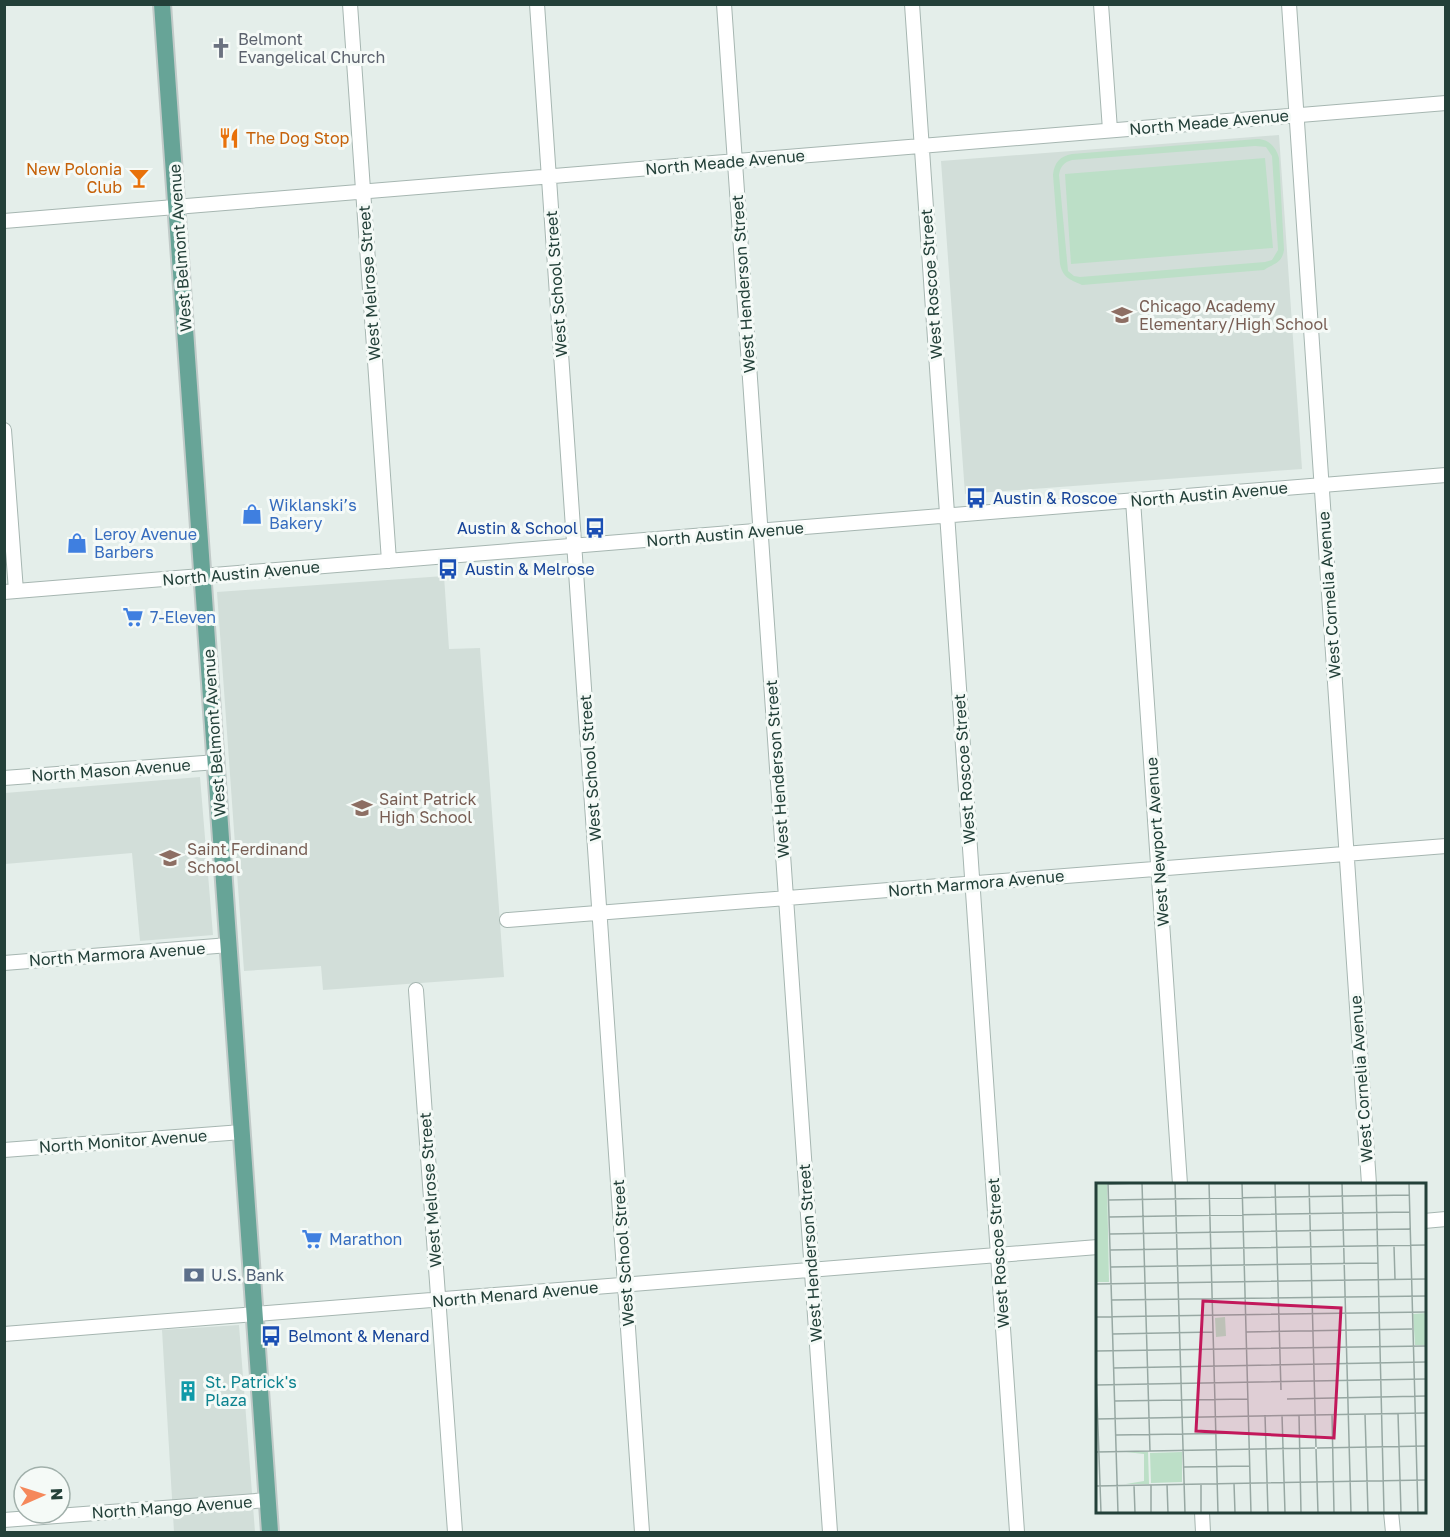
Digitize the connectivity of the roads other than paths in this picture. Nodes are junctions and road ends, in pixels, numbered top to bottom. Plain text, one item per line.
1 (162, 4) edge
2 (350, 4) edge
3 (537, 4) edge
4 (724, 4) edge
5 (912, 4) edge
6 (1101, 4) edge
7 (1289, 4) edge
8 (1446, 102) edge
9 (1297, 115) junction
10 (1110, 130) junction
11 (922, 146) junction
12 (735, 162) junction
13 (549, 177) junction
14 (363, 192) junction
15 (177, 208) junction
16 (4, 221) edge
17 (4, 430) edge
18 (1446, 475) edge
19 (1322, 485) junction
20 (1134, 500) junction
21 (947, 516) junction
22 (760, 531) junction
23 (574, 546) junction
24 (389, 561) junction
25 (203, 576) junction
26 (10, 591) edge
27 (217, 762) junction
28 (4, 778) edge
29 (1446, 846) edge
30 (1345, 854) junction
31 (1158, 869) junction
32 (972, 884) junction
33 (786, 898) junction
34 (600, 913) junction
35 (507, 920) dead end
36 (229, 945) junction
37 (4, 963) edge
38 (416, 990) dead end
39 (242, 1132) junction
40 (4, 1150) edge
41 (1180, 1183) edge
42 (1369, 1183) edge
43 (1446, 1219) edge
44 (1426, 1221) edge
45 (1096, 1247) edge
46 (998, 1255) junction
47 (812, 1270) junction
48 (625, 1285) junction
49 (438, 1300) junction
50 (255, 1315) junction
51 (4, 1334) edge
52 (268, 1500) junction
53 (1202, 1513) edge
54 (1391, 1513) edge
55 (4, 1520) edge
56 (270, 1533) edge
57 (454, 1533) edge
58 (642, 1533) edge
59 (830, 1533) edge
60 (1017, 1533) edge
61 (1203, 1533) edge
62 (1393, 1533) edge

1 - 15 main road, West Belmont Avenue
2 - 14 street, West Melrose Street
3 - 13 street, West School Street
4 - 12 street, West Henderson Street
5 - 11 street, West Roscoe Street
6 - 10 street
7 - 9 street, West Cornelia Avenue
8 - 9 street, North Meade Avenue
9 - 10 street, North Meade Avenue
9 - 19 street, West Cornelia Avenue
10 - 11 street, North Meade Avenue
11 - 12 street, North Meade Avenue
11 - 21 street, West Roscoe Street
12 - 13 street, North Meade Avenue
12 - 22 street, West Henderson Street
13 - 14 street, North Meade Avenue
13 - 23 street, West School Street
14 - 15 street, North Meade Avenue
14 - 24 street, West Melrose Street
15 - 16 street, North Meade Avenue
15 - 25 main road, West Belmont Avenue
17 - 26 street
18 - 19 street, North Austin Avenue
19 - 20 street, North Austin Avenue
19 - 30 street, West Cornelia Avenue
20 - 21 street, North Austin Avenue
20 - 31 street, West Newport Avenue
21 - 22 street, North Austin Avenue
21 - 32 street, West Roscoe Street
22 - 23 street, North Austin Avenue
22 - 33 street, West Henderson Street
23 - 24 street, North Austin Avenue
23 - 34 street, West School Street
24 - 25 street, North Austin Avenue
25 - 26 street, North Austin Avenue
25 - 27 main road, West Belmont Avenue
27 - 28 street, North Mason Avenue
27 - 36 main road, West Belmont Avenue
29 - 30 street, North Marmora Avenue
30 - 31 street, North Marmora Avenue
30 - 42 street, West Cornelia Avenue
31 - 32 street, North Marmora Avenue
31 - 41 street, West Newport Avenue
32 - 33 street, North Marmora Avenue
32 - 46 street, West Roscoe Street
33 - 34 street, North Marmora Avenue
33 - 47 street, West Henderson Street
34 - 35 street, North Marmora Avenue
34 - 48 street, West School Street
36 - 37 street, North Marmora Avenue
36 - 39 main road, West Belmont Avenue
38 - 49 street, West Melrose Street
39 - 40 street, North Monitor Avenue
39 - 50 main road, West Belmont Avenue
43 - 44 street
45 - 46 street, North Menard Avenue
46 - 47 street, North Menard Avenue
46 - 60 street, West Roscoe Street
47 - 48 street, North Menard Avenue
47 - 59 street, West Henderson Street
48 - 49 street, North Menard Avenue
48 - 58 street, West School Street
49 - 50 street, North Menard Avenue
49 - 57 street, West Melrose Street
50 - 51 street, North Menard Avenue
50 - 52 main road, West Belmont Avenue
52 - 55 street, North Mango Avenue
52 - 56 main road, West Belmont Avenue
53 - 61 street
54 - 62 street

